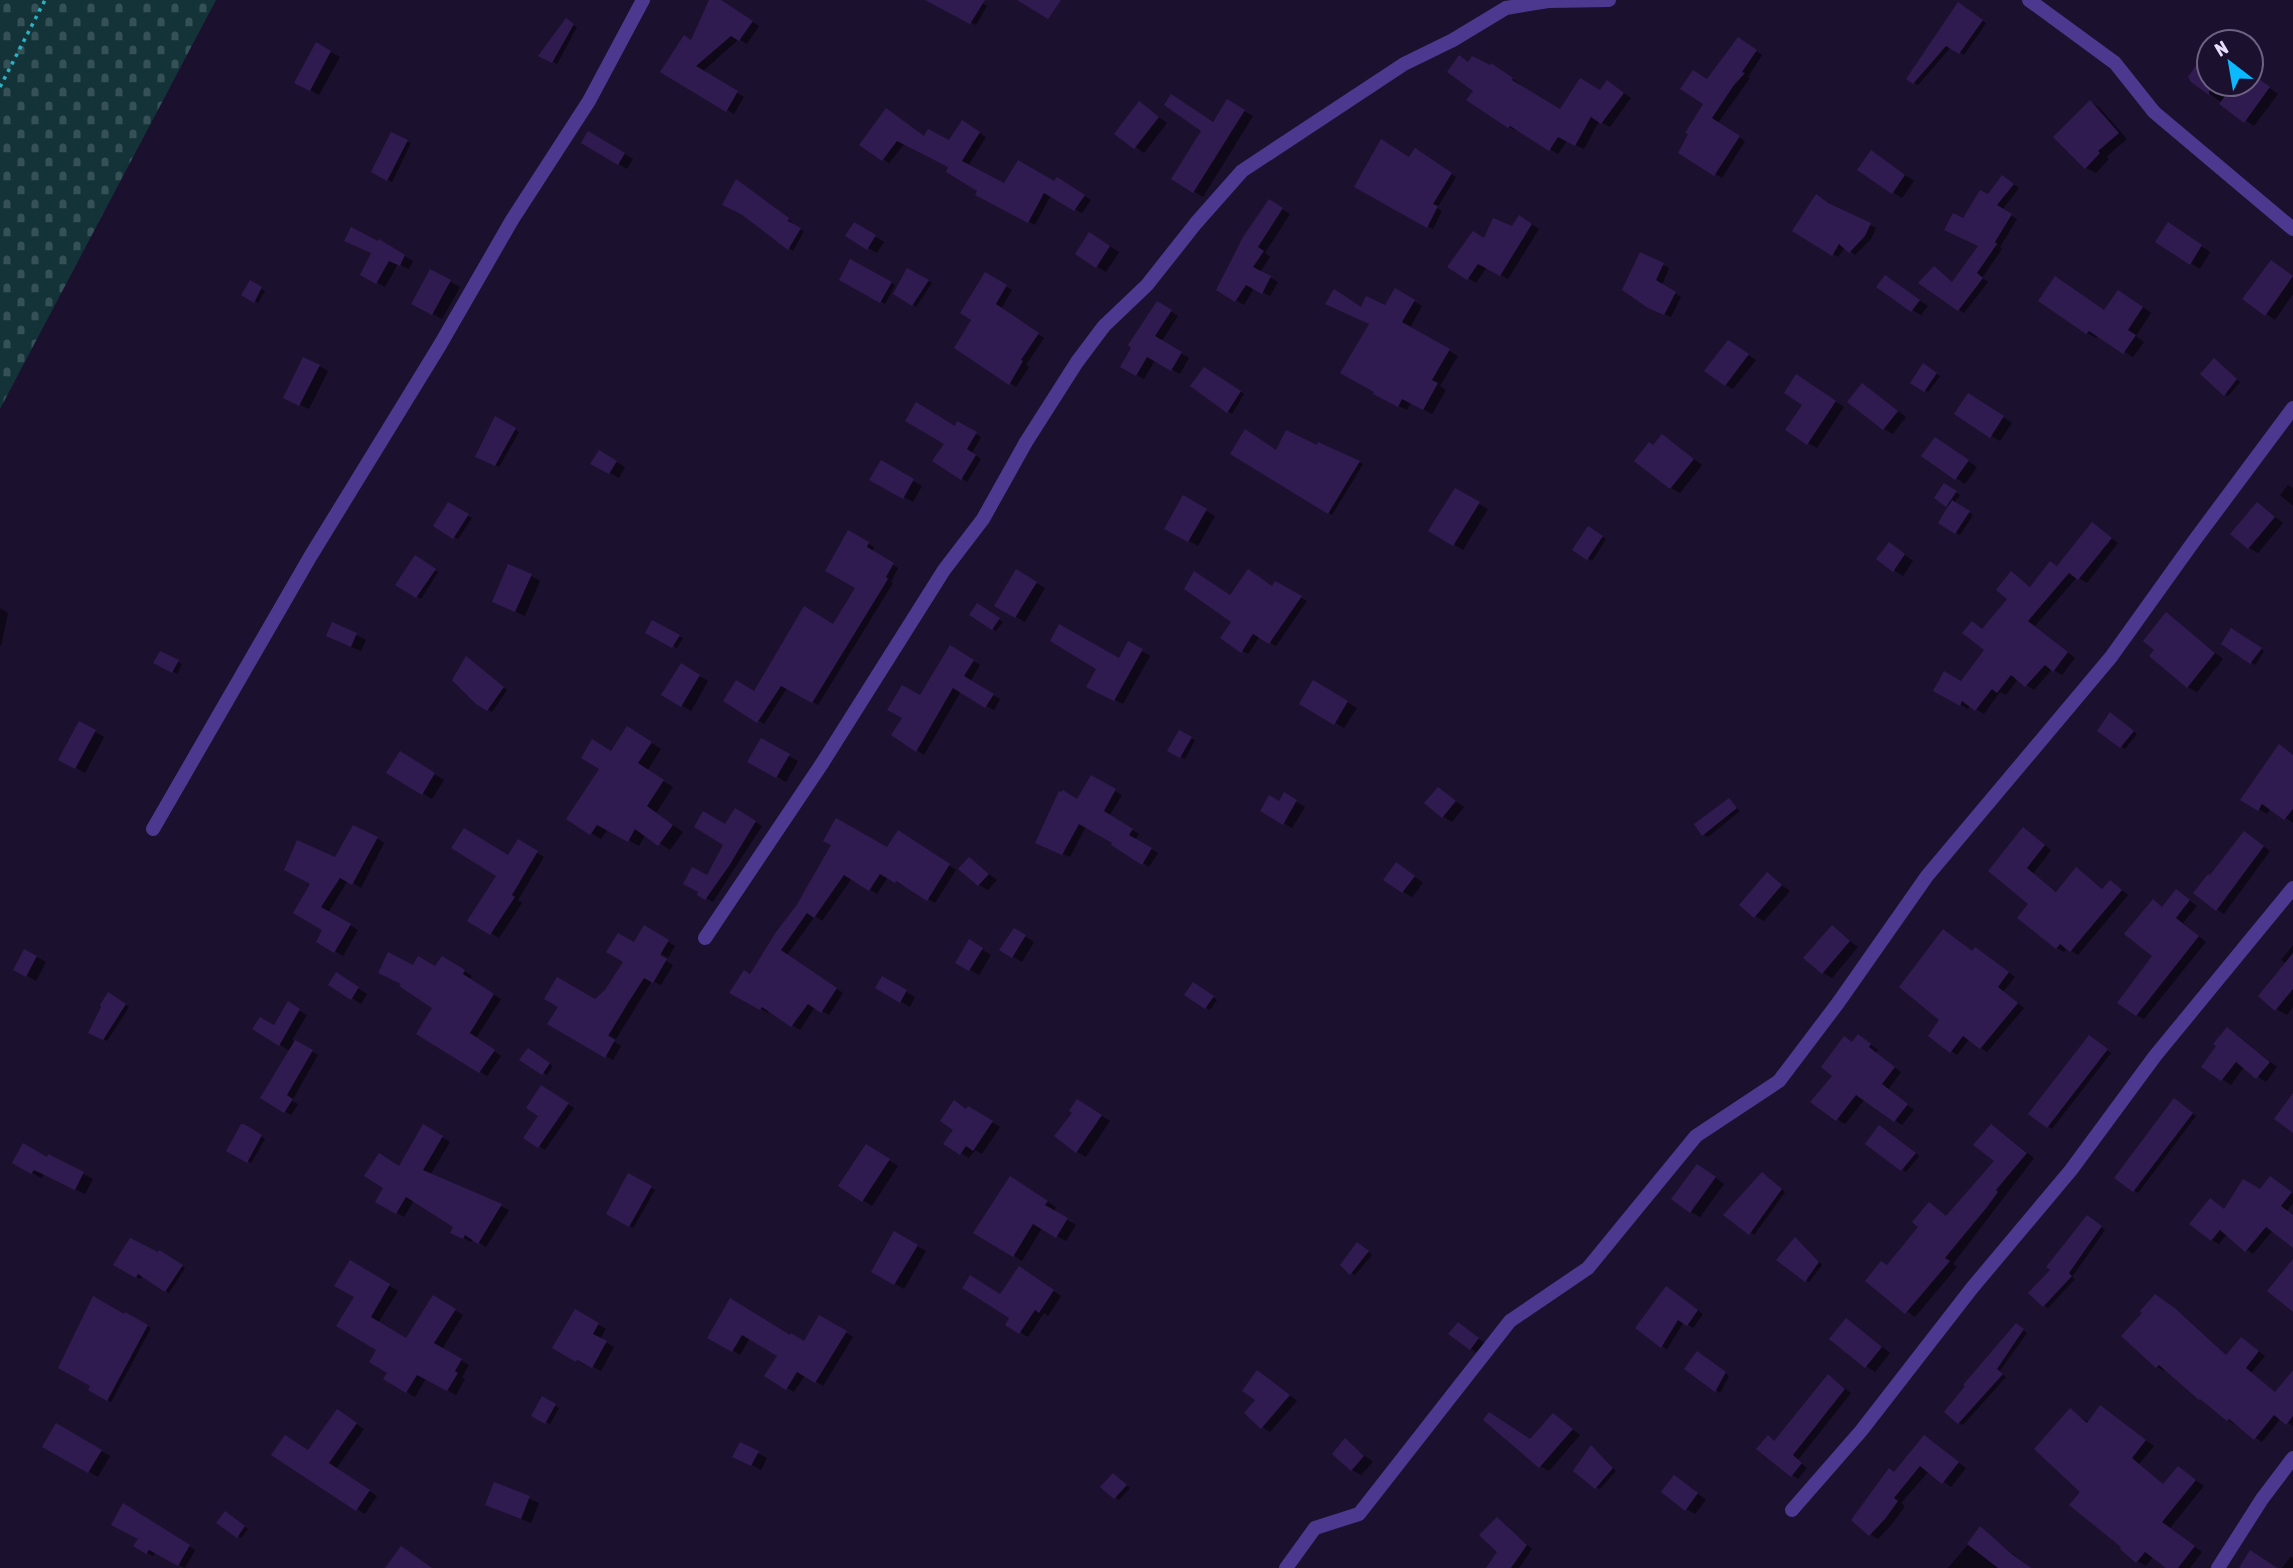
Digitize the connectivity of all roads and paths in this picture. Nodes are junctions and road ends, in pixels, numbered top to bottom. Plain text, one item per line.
1 (45, 0) edge
2 (643, 0) edge
3 (1609, 0) edge
4 (2029, 0) edge
5 (0, 87) edge
6 (2293, 229) edge
7 (2293, 408) edge
8 (153, 829) dead end
9 (2293, 888) edge
10 (705, 938) dead end
11 (2293, 1458) edge
12 (1792, 1510) dead end
13 (1286, 1568) edge
14 (2218, 1568) edge

1 - 5 path
2 - 8 street
3 - 10 street
4 - 6 street
7 - 13 street
9 - 12 street
11 - 14 street

